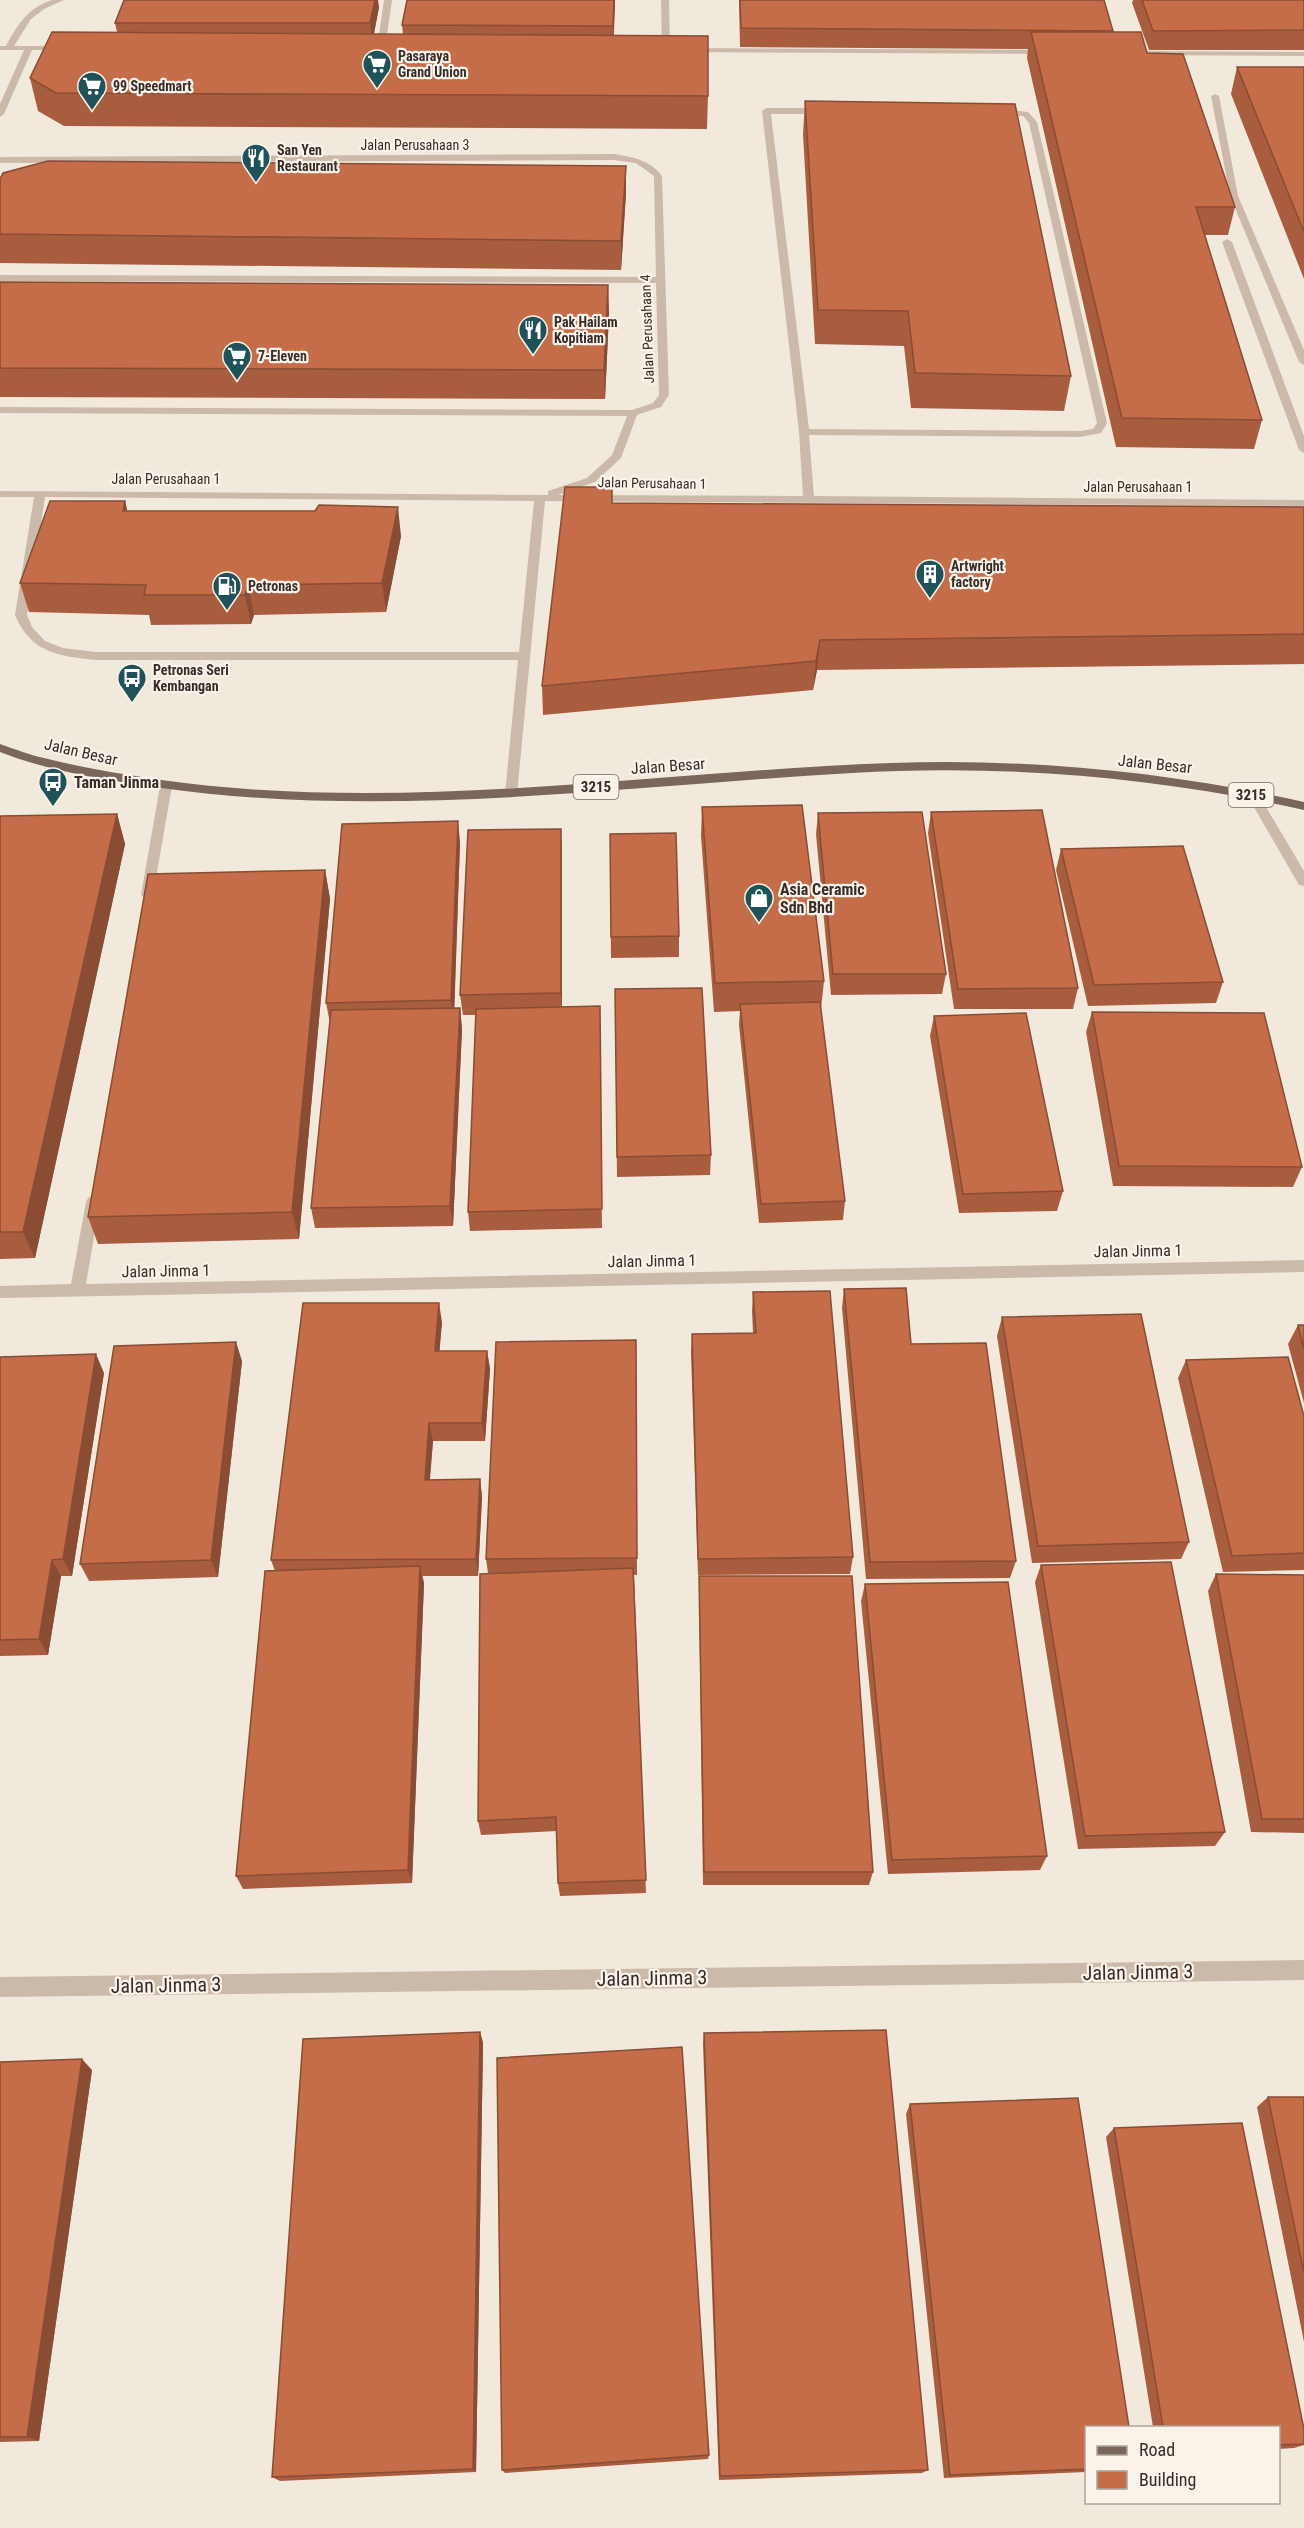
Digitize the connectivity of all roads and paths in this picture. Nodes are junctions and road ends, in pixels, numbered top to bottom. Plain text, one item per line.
1 (60, 0) edge
2 (388, 0) edge
3 (665, 0) edge
4 (4, 48) edge
5 (29, 48) junction
6 (76, 48) edge
7 (369, 49) edge
8 (381, 49) junction
9 (393, 49) edge
10 (654, 50) edge
11 (666, 50) junction
12 (1058, 52) edge
13 (1118, 53) edge
14 (1304, 54) edge
15 (1215, 96) dead end
16 (836, 111) edge
17 (987, 112) edge
18 (0, 114) edge
19 (0, 160) edge
20 (650, 165) joint
21 (1227, 242) edge
22 (0, 278) edge
23 (660, 280) junction
24 (1304, 362) edge
25 (0, 410) edge
26 (633, 413) junction
27 (804, 432) junction
28 (1304, 450) edge
29 (40, 493) junction
30 (0, 494) edge
31 (540, 497) junction
32 (809, 500) junction
33 (1304, 503) edge
34 (525, 656) junction
35 (0, 748) edge
36 (166, 786) junction
37 (511, 794) junction
38 (1253, 795) junction
39 (1304, 806) edge
40 (1304, 882) edge
41 (145, 903) edge
42 (96, 1185) edge
43 (1304, 1266) edge
44 (77, 1291) junction
45 (0, 1292) edge
46 (1304, 1970) edge
47 (0, 1987) edge

1 - 4 street
2 - 8 street
3 - 11 street
4 - 5 street
5 - 6 street
5 - 18 street
7 - 8 street
8 - 9 street
10 - 11 street
11 - 12 street
13 - 14 street
15 - 24 street
16 - 27 street
17 - 27 street
19 - 20 street, Jalan Perusahaan 3
20 - 23 street, Jalan Perusahaan 4
21 - 28 street
22 - 23 street
23 - 26 street, Jalan Perusahaan 4
25 - 26 street
26 - 31 street
27 - 32 street
29 - 30 street, Jalan Perusahaan 1
29 - 31 street, Jalan Perusahaan 1
29 - 34 street
31 - 32 street, Jalan Perusahaan 1
31 - 34 street
32 - 33 street, Jalan Perusahaan 1
34 - 37 street
35 - 36 main road, Jalan Besar / 3215
36 - 37 main road, Jalan Besar / 3215
36 - 41 street
37 - 38 main road, Jalan Besar / 3215
38 - 39 main road, Jalan Besar / 3215
38 - 40 street
42 - 44 street
43 - 44 street, Jalan Jinma 1
44 - 45 street, Jalan Jinma 1
46 - 47 street, Jalan Jinma 3

